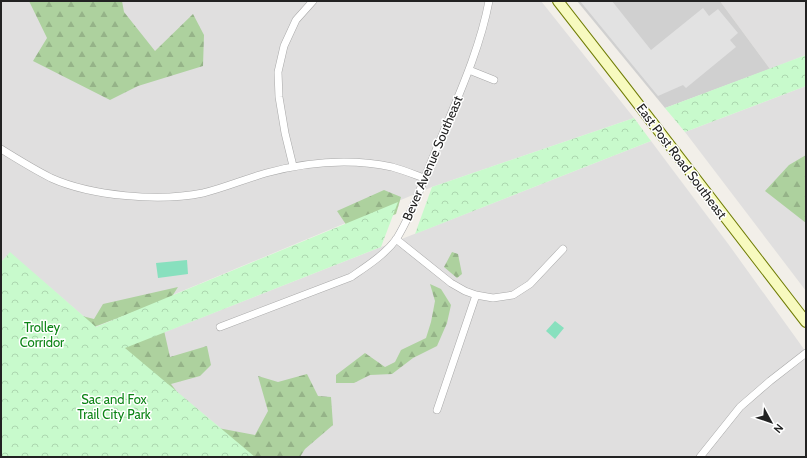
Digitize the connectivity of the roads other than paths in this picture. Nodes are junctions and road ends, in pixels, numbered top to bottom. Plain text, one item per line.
1 (313, 1) edge
2 (488, 1) edge
3 (558, 1) edge
4 (469, 70) junction
5 (494, 80) dead end
6 (1, 148) edge
7 (293, 166) junction
8 (424, 178) junction
9 (396, 239) junction
10 (563, 249) dead end
11 (476, 295) junction
12 (806, 322) edge
13 (220, 327) dead end
14 (806, 353) edge
15 (437, 410) dead end
16 (700, 457) edge

1 - 7 street
2 - 4 street, Bever Avenue Southeast
3 - 12 main road, East Post Road Southeast
4 - 5 street
4 - 8 street, Bever Avenue Southeast
6 - 7 street
7 - 8 street
8 - 9 street, Bever Avenue Southeast
9 - 11 street
9 - 13 street, Bever Avenue Southeast
10 - 11 street
11 - 15 street
14 - 16 street

